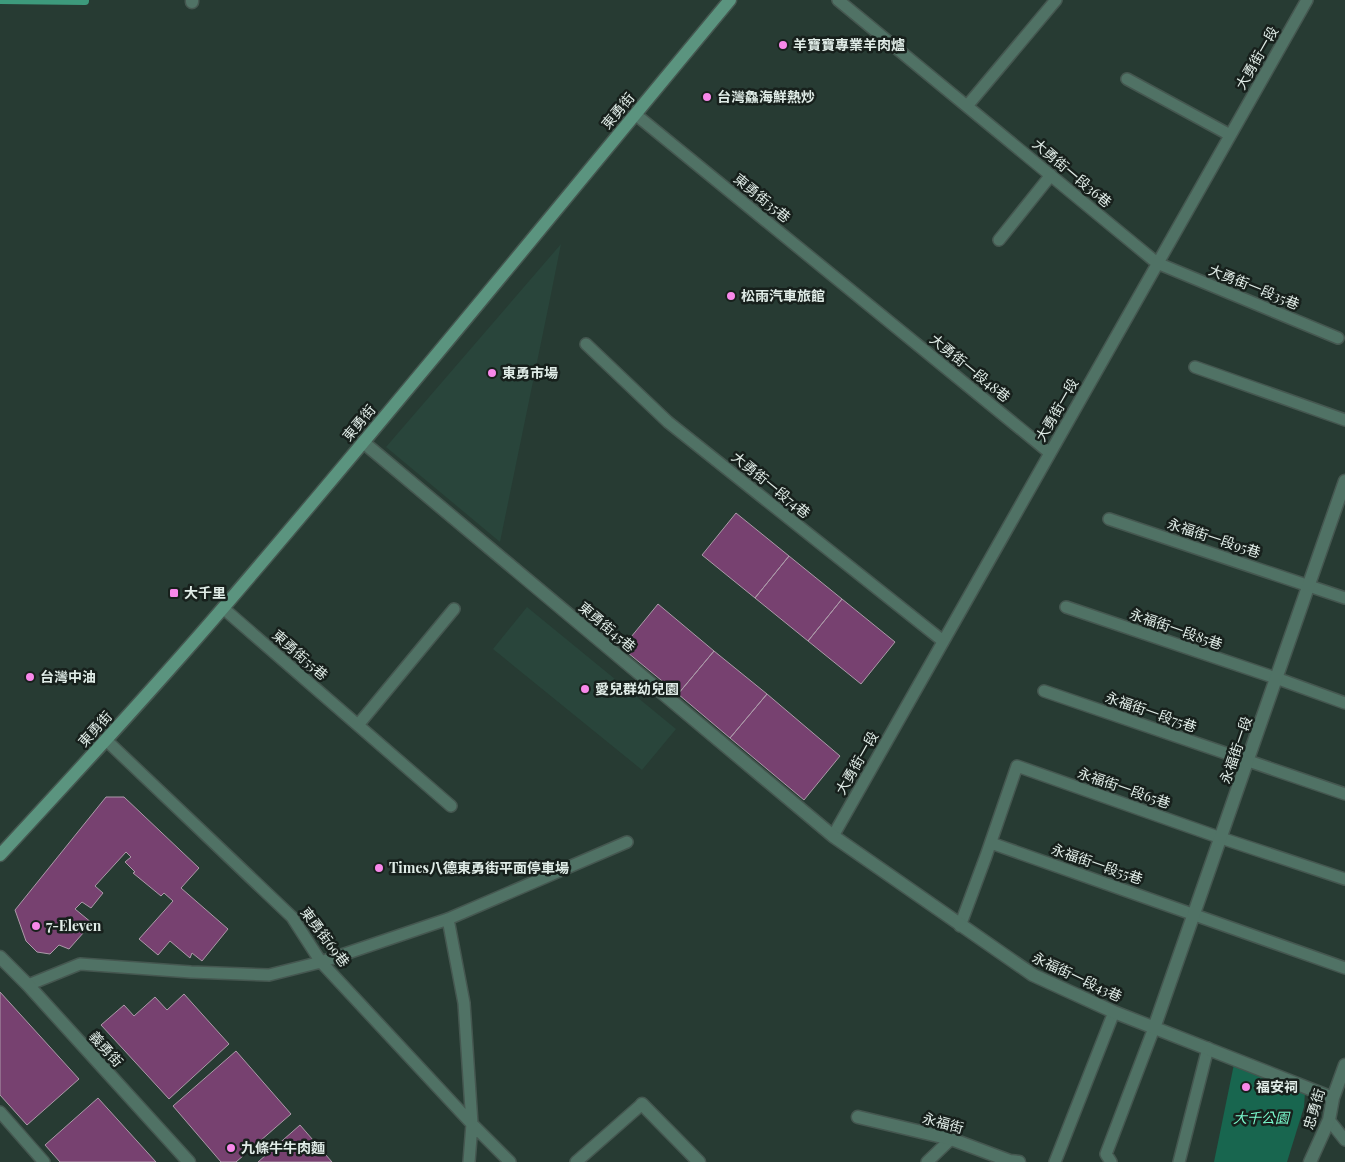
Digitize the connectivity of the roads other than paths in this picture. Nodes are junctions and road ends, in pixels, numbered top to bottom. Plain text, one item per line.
1 (730, 0) edge
2 (838, 0) edge
3 (1056, 0) edge
4 (1307, 0) edge
5 (1127, 79) dead end
6 (967, 106) junction
7 (635, 114) junction
8 (1230, 135) junction
9 (1050, 175) junction
10 (1000, 240) dead end
11 (1157, 263) junction
12 (870, 306) joint
13 (1338, 338) dead end
14 (586, 344) dead end
15 (1195, 367) dead end
16 (1345, 420) edge
17 (363, 442) junction
18 (1050, 453) junction
19 (1345, 481) edge
20 (1340, 511) edge
21 (1109, 519) dead end
22 (1309, 586) junction
23 (1345, 598) edge
24 (223, 608) junction
25 (1066, 608) dead end
26 (454, 609) dead end
27 (943, 642) junction
28 (1276, 678) junction
29 (1044, 692) dead end
30 (1345, 703) edge
31 (358, 725) junction
32 (106, 740) junction
33 (1247, 761) junction
34 (1345, 794) edge
35 (451, 806) dead end
36 (833, 836) junction
37 (1221, 838) junction
38 (627, 842) dead end
39 (991, 843) junction
40 (0, 855) edge
41 (1345, 879) edge
42 (1194, 914) junction
43 (448, 919) junction
44 (960, 926) junction
45 (0, 957) edge
46 (321, 962) junction
47 (1345, 968) edge
48 (28, 985) junction
49 (1114, 1012) junction
50 (1154, 1028) junction
51 (1208, 1048) junction
52 (1345, 1064) edge
53 (1333, 1098) junction
54 (642, 1104) joint
55 (0, 1112) edge
56 (858, 1117) dead end
57 (1329, 1120) junction
58 (472, 1124) junction
59 (951, 1139) junction
60 (1345, 1140) edge
61 (44, 1162) edge
62 (189, 1162) edge
63 (469, 1162) edge
64 (510, 1162) edge
65 (576, 1162) edge
66 (699, 1162) edge
67 (927, 1162) edge
68 (1013, 1162) edge
69 (1055, 1162) edge
70 (1111, 1162) edge
71 (1179, 1162) edge
72 (1310, 1162) edge

1 - 7 street, 東勇街
2 - 6 lane, 大勇街一段36巷
3 - 6 lane
4 - 8 lane, 大勇街一段
5 - 8 lane
6 - 9 lane, 大勇街一段36巷
7 - 12 lane, 東勇街35巷
7 - 17 street, 東勇街
8 - 11 lane, 大勇街一段
9 - 10 lane
9 - 11 lane, 大勇街一段36巷
11 - 13 lane, 大勇街一段35巷
11 - 18 lane, 大勇街一段
12 - 18 lane, 大勇街一段48巷
14 - 27 lane, 大勇街一段74巷
15 - 16 lane
17 - 24 street, 東勇街
17 - 36 street, 東勇街45巷
18 - 27 lane, 大勇街一段
19 - 20 street, 永福街一段
20 - 22 street, 永福街一段
21 - 22 lane, 永福街一段95巷
22 - 23 lane, 永福街一段95巷
22 - 28 street, 永福街一段
24 - 31 lane, 東勇街55巷
24 - 32 street, 東勇街
25 - 28 lane, 永福街一段85巷
26 - 31 lane
27 - 36 lane, 大勇街一段
28 - 30 lane, 永福街一段85巷
28 - 33 street, 永福街一段
29 - 33 lane, 永福街一段75巷
31 - 35 lane, 東勇街55巷
32 - 40 street, 東勇街
32 - 46 lane, 東勇街69巷
33 - 34 lane, 永福街一段75巷
33 - 37 street, 永福街一段
36 - 44 street, 永福街一段43巷
37 - 39 lane, 永福街一段65巷
37 - 41 lane, 永福街一段65巷
37 - 42 street, 永福街一段
38 - 43 lane
39 - 42 lane, 永福街一段55巷
39 - 44 lane
42 - 47 lane, 永福街一段55巷
42 - 50 street, 永福街一段
43 - 46 lane
43 - 58 lane
44 - 49 street, 永福街一段43巷
45 - 48 street, 義勇街
46 - 48 lane
46 - 58 lane, 東勇街69巷
48 - 62 street, 義勇街
49 - 50 street, 永福街一段43巷
49 - 69 lane
50 - 51 street, 永福街一段43巷
50 - 70 lane
51 - 53 street, 永福街一段43巷
51 - 71 lane
52 - 53 street, 忠勇街
53 - 57 street, 忠勇街
54 - 65 lane
54 - 66 street
55 - 61 lane
56 - 59 street, 永福街
57 - 60 lane
57 - 72 street, 忠勇街
58 - 63 lane
58 - 64 lane, 東勇街69巷
59 - 67 lane
59 - 68 street, 永福街

